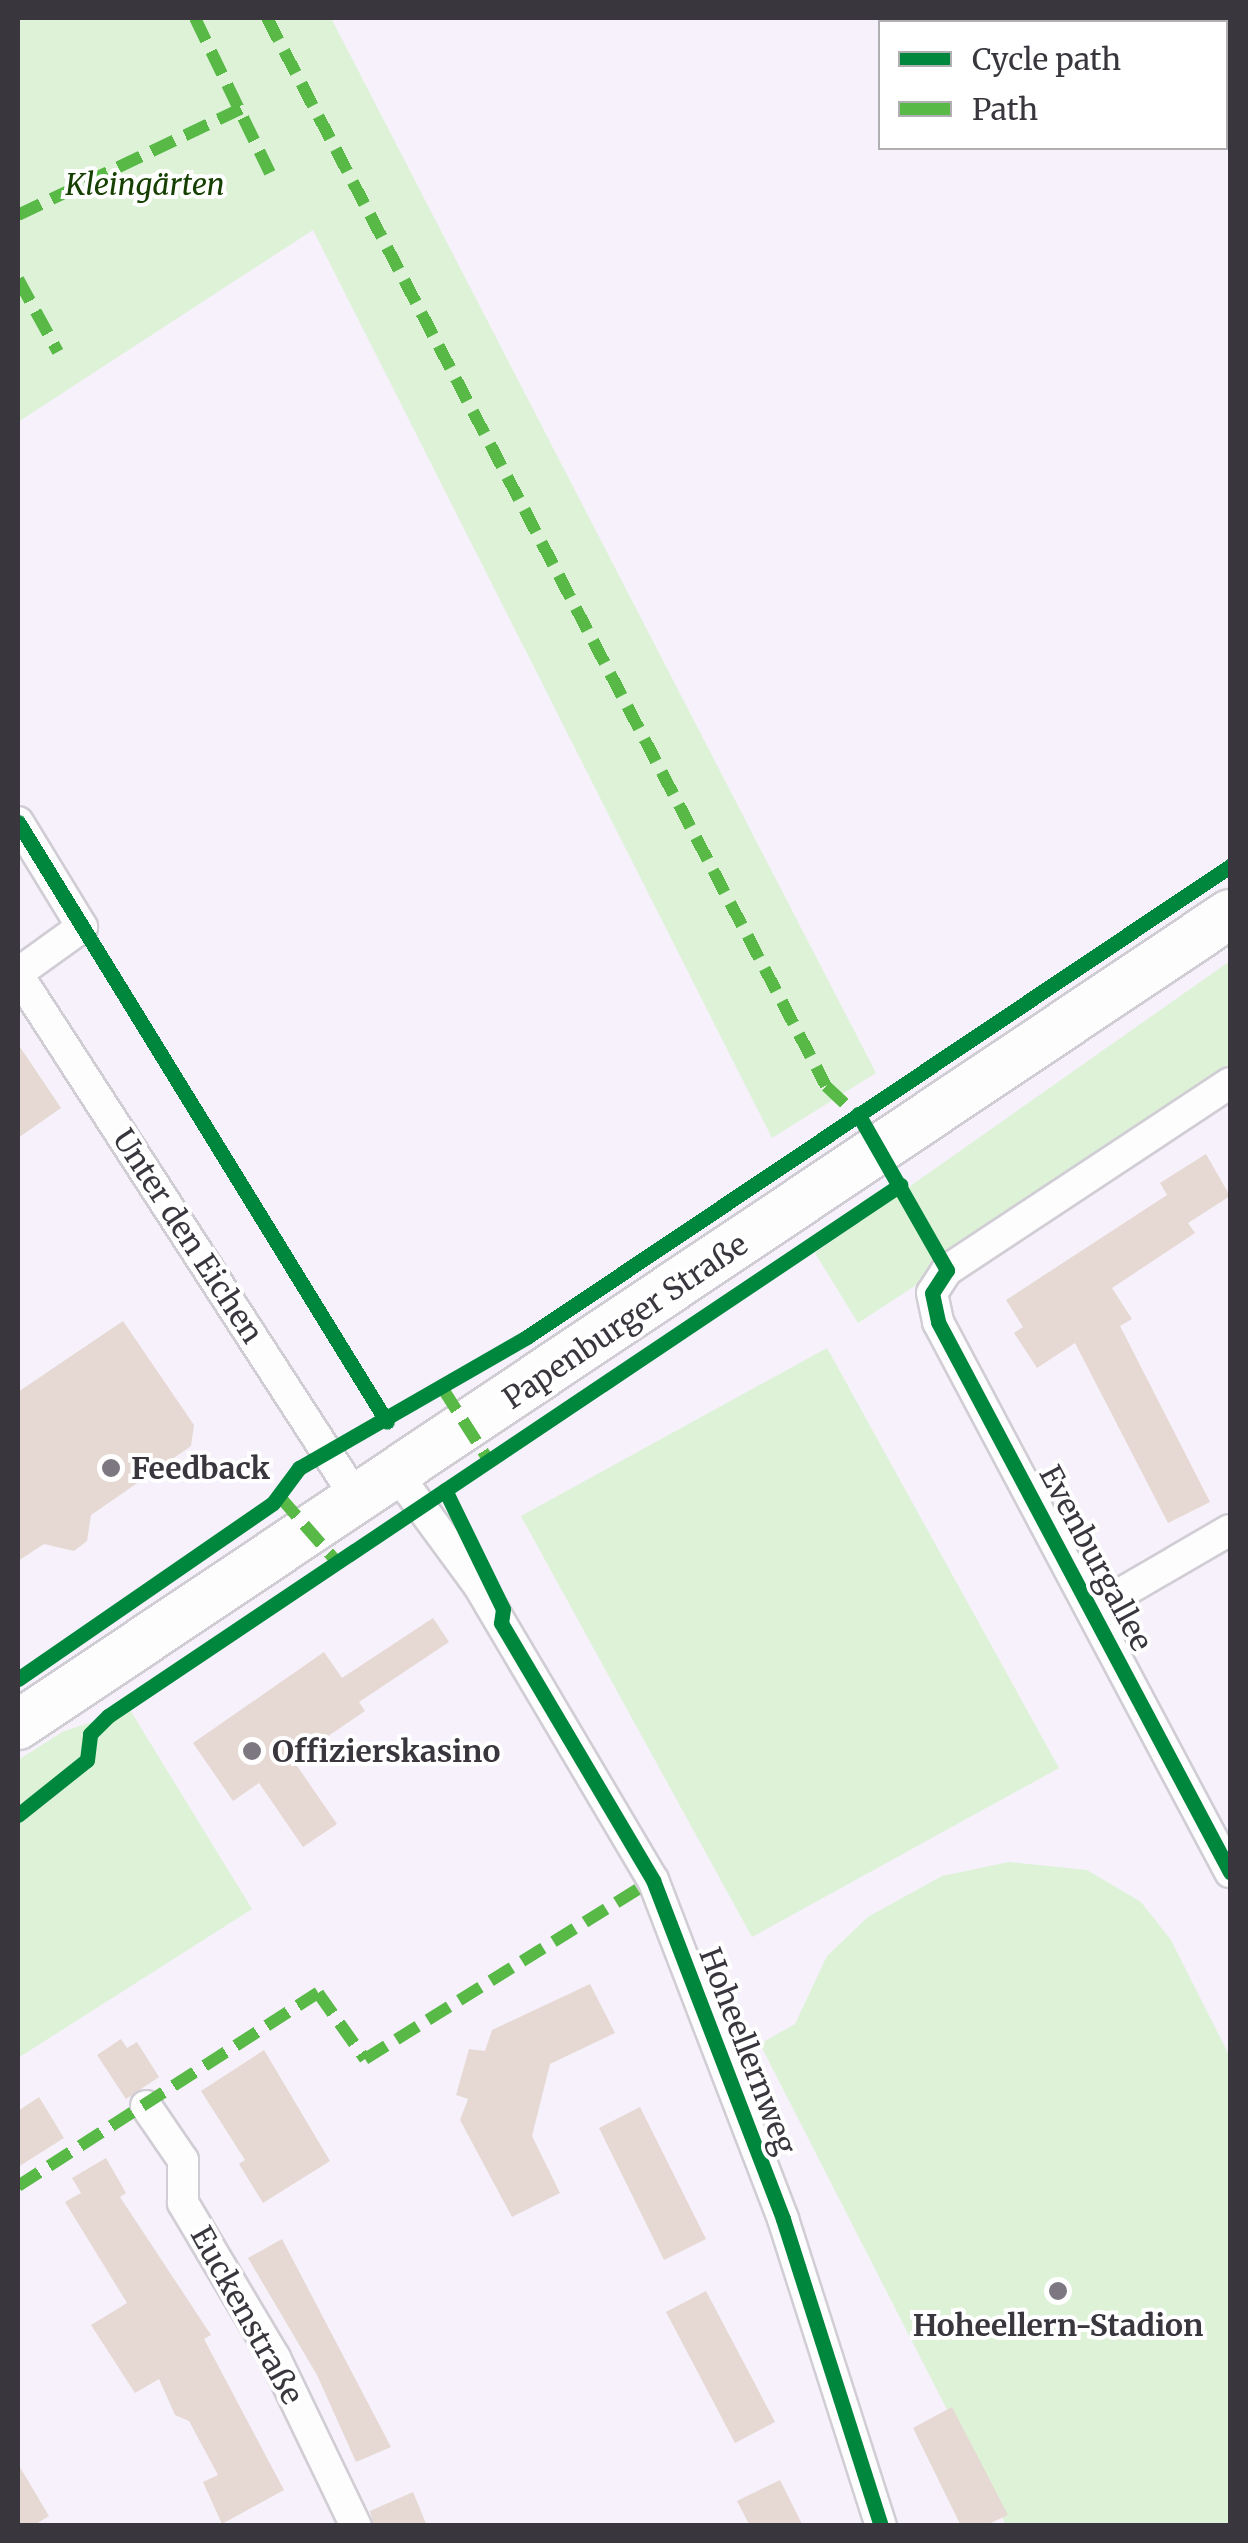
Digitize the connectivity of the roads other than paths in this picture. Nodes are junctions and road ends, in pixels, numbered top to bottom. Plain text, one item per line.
1 (18, 822) edge
2 (1230, 914) edge
3 (18, 974) edge
4 (1230, 1083) edge
5 (396, 1473) junction
6 (357, 1499) junction
7 (1230, 1530) edge
8 (1094, 1609) junction
9 (18, 1725) edge
10 (1230, 1872) edge
11 (146, 2106) dead end
12 (356, 2526) edge
13 (881, 2526) edge

1 - 3 street
2 - 5 main road, Papenburger Straße
3 - 6 street, Unter den Eichen
4 - 8 street, Evenburgallee
5 - 6 main road, Papenburger Straße
5 - 13 street, Hoheellernweg
6 - 9 main road, Papenburger Straße
7 - 8 street
8 - 10 street, Evenburgallee
11 - 12 street, Euckenstraße

